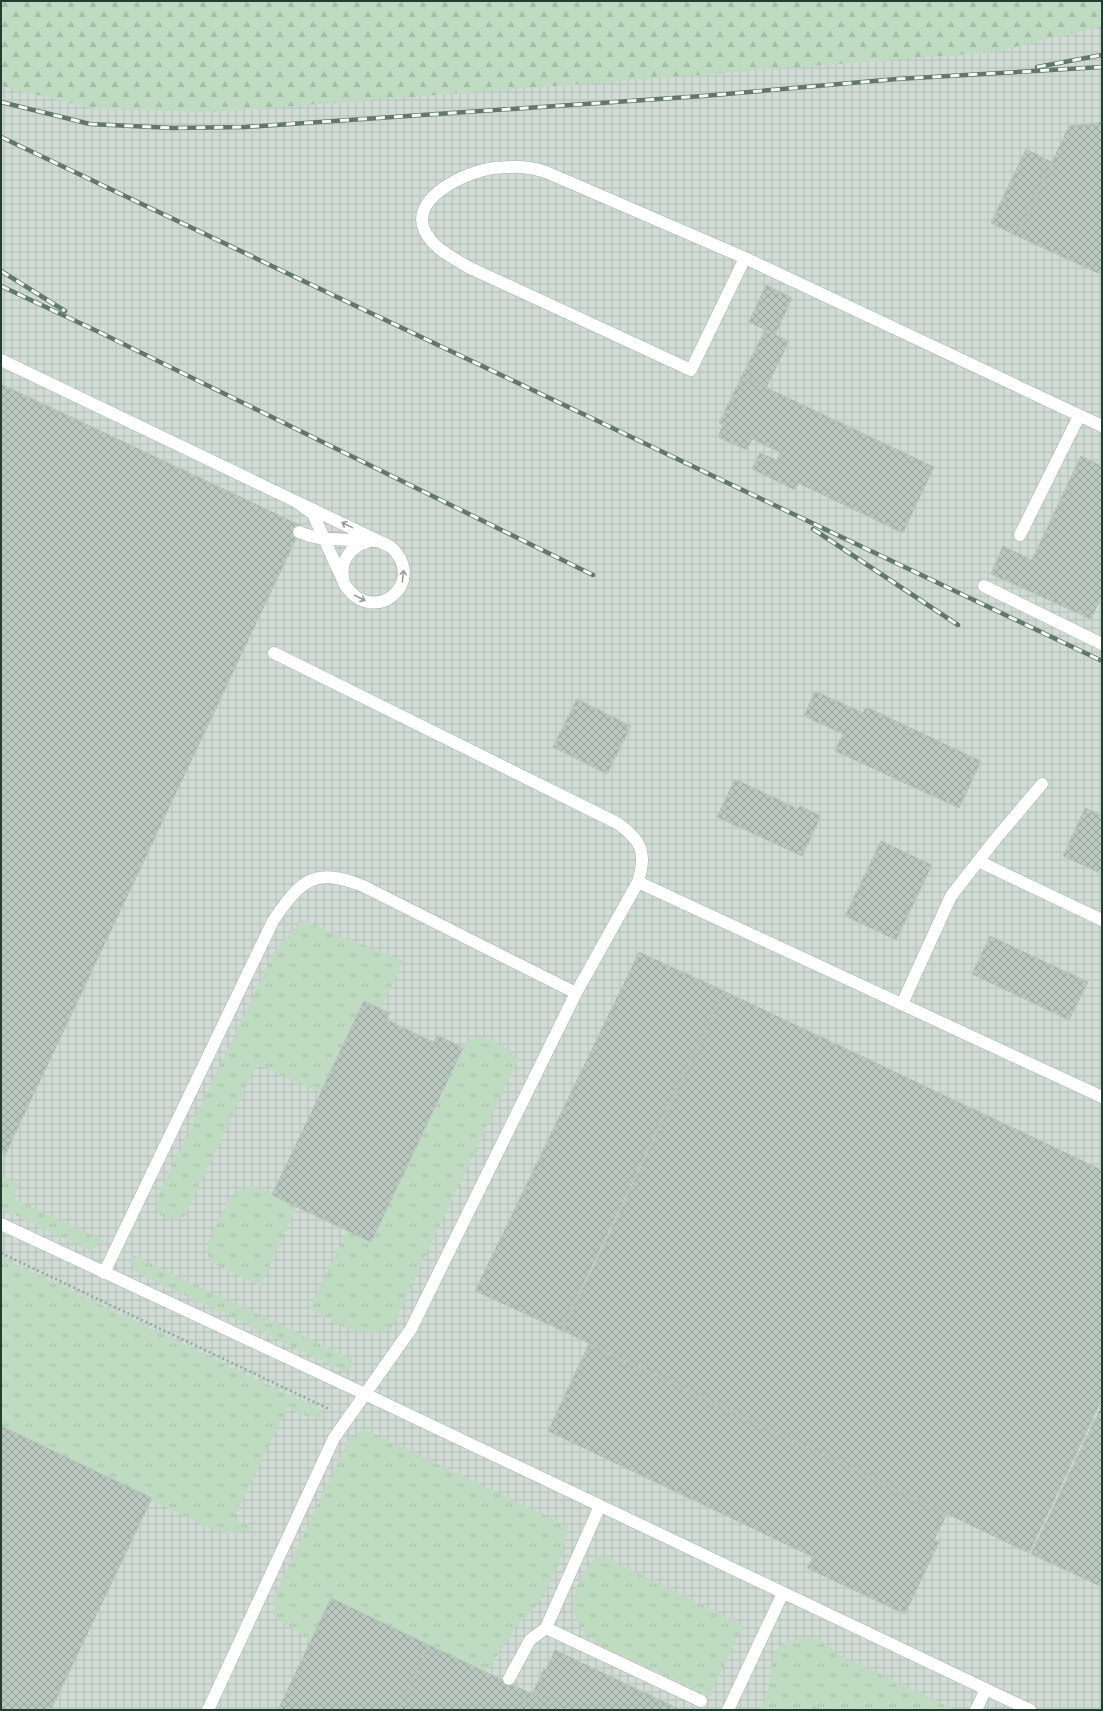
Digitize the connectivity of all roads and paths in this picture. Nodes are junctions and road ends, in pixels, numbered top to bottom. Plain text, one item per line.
1 (745, 258) junction
2 (1, 360) edge
3 (1080, 416) junction
4 (1102, 426) edge
5 (295, 501) junction
6 (299, 532) dead end
7 (1020, 536) dead end
8 (325, 540) junction
9 (377, 542) junction
10 (345, 584) junction
11 (984, 586) dead end
12 (1100, 639) edge
13 (274, 653) dead end
14 (1042, 784) dead end
15 (978, 861) junction
16 (638, 882) junction
17 (1102, 920) edge
18 (576, 993) junction
19 (902, 1004) junction
20 (1102, 1097) edge
21 (1, 1224) edge
22 (1, 1254) edge
23 (104, 1273) junction
24 (365, 1394) junction
25 (347, 1418) junction
26 (600, 1506) junction
27 (783, 1592) junction
28 (546, 1628) junction
29 (509, 1679) dead end
30 (986, 1689) junction
31 (701, 1702) dead end
32 (208, 1710) edge
33 (728, 1710) edge
34 (976, 1710) edge
35 (1030, 1710) edge

1 - 1 lane
1 - 3 lane
2 - 5 lane
3 - 4 lane
3 - 7 lane
5 - 8 lane
9 -> 5 lane
6 - 8 lane
8 - 9 lane
8 - 10 lane
9 - 10 lane
10 -> 9 lane
11 - 12 lane
13 - 16 lane
14 - 15 lane
15 - 17 lane
15 - 19 lane
16 - 18 lane
16 - 19 lane
18 - 23 lane
18 - 24 lane
19 - 20 lane
21 - 23 lane
22 - 25 path
23 - 24 lane
24 - 25 lane
24 - 26 lane
25 - 32 lane
26 - 27 lane
26 - 28 lane
27 - 30 lane
27 - 33 lane
28 - 29 lane
28 - 31 lane
30 - 34 lane
30 - 35 lane

